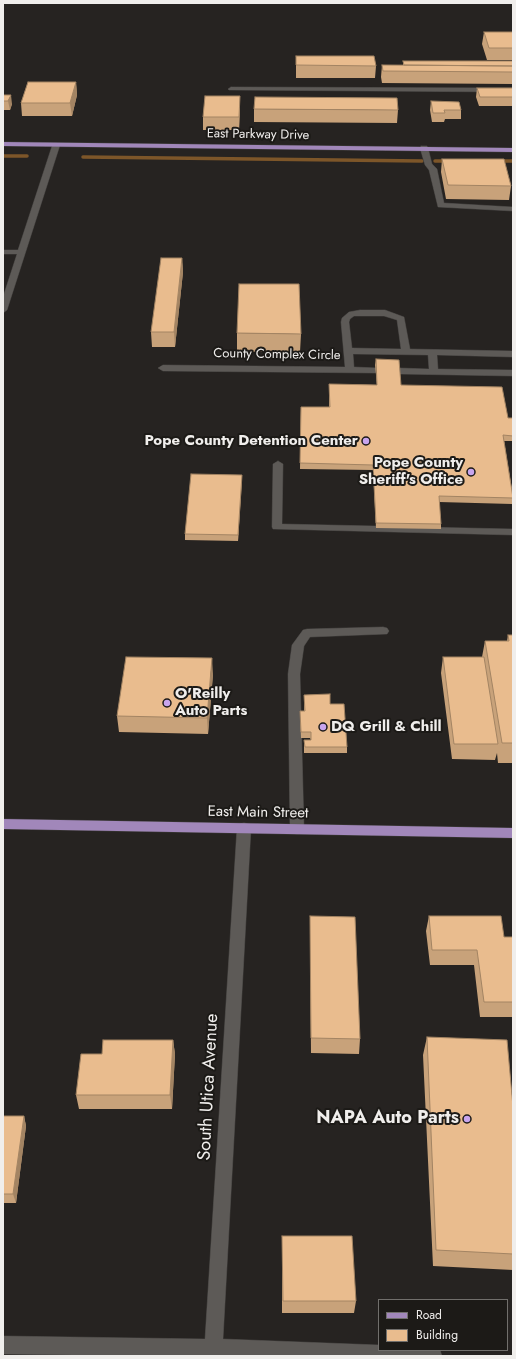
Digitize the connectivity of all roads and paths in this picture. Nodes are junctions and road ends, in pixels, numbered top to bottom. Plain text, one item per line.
1 (231, 89) dead end
2 (513, 90) edge
3 (3, 144) edge
4 (56, 145) junction
5 (424, 148) junction
6 (513, 150) edge
7 (513, 209) edge
8 (3, 252) edge
9 (21, 252) junction
10 (3, 310) edge
11 (348, 351) junction
12 (406, 352) junction
13 (432, 352) junction
14 (513, 354) edge
15 (163, 368) dead end
16 (350, 370) junction
17 (375, 370) edge
18 (399, 371) edge
19 (434, 372) junction
20 (513, 373) edge
21 (278, 464) dead end
22 (513, 532) edge
23 (383, 631) dead end
24 (3, 824) edge
25 (244, 828) junction
26 (297, 829) junction
27 (513, 833) edge
28 (3, 1345) edge
29 (213, 1348) junction
30 (433, 1356) edge

1 - 2 street
3 - 4 main road, East Parkway Drive
4 - 5 main road, East Parkway Drive
4 - 9 street
5 - 6 main road, East Parkway Drive
5 - 7 street
8 - 9 street
9 - 10 street
11 - 12 street, County Complex Circle
11 - 12 street
11 - 16 street, County Complex Circle
12 - 13 street, County Complex Circle
13 - 14 street, County Complex Circle
13 - 19 street
15 - 16 street, County Complex Circle
16 - 17 street
18 - 19 street
19 - 20 street
21 - 22 street
23 - 26 street
24 - 25 main road, East Main Street
25 - 26 main road, East Main Street
25 - 29 street, South Utica Avenue
26 - 27 main road, East Main Street
28 - 29 street
29 - 30 street

